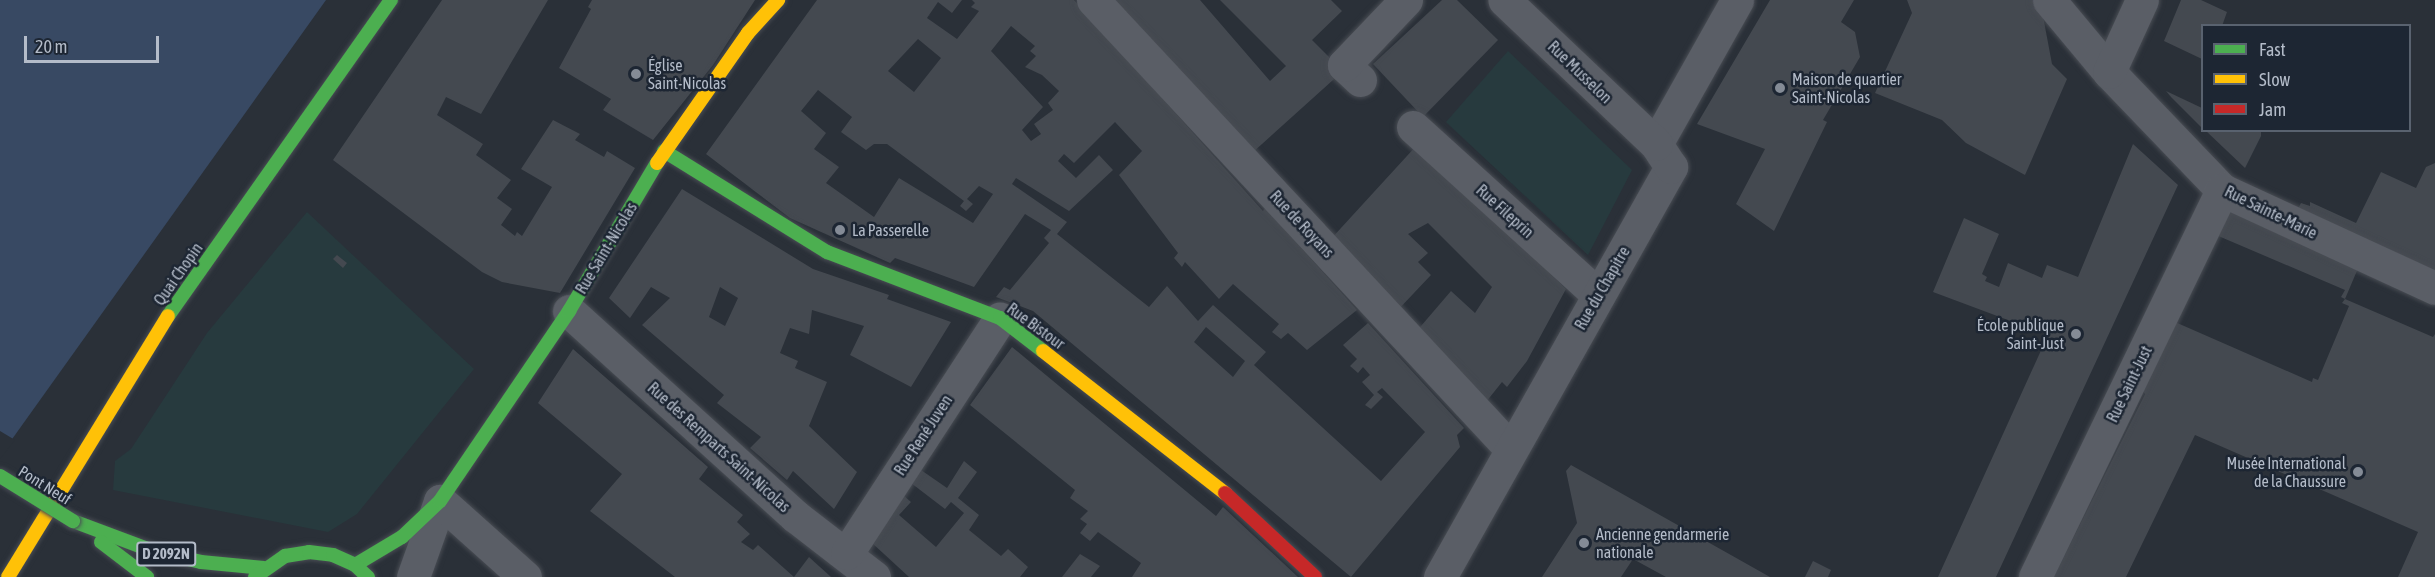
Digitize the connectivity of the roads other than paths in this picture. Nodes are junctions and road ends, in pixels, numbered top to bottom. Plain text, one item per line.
1 (391, 0) edge
2 (778, 0) edge
3 (1093, 0) edge
4 (1406, 0) edge
5 (1504, 0) edge
6 (1737, 0) edge
7 (2049, 0) edge
8 (2142, 0) edge
9 (2109, 72) junction
10 (1360, 80) dead end
11 (1413, 127) dead end
12 (1656, 144) junction
13 (664, 152) junction
14 (2222, 190) junction
15 (2435, 288) edge
16 (1598, 295) junction
17 (569, 311) junction
18 (1000, 318) junction
19 (1511, 449) junction
20 (0, 476) edge
21 (440, 501) junction
22 (73, 521) junction
23 (847, 553) junction
24 (355, 565) junction
25 (260, 572) edge
26 (8, 577) edge
27 (147, 577) edge
28 (368, 577) edge
29 (413, 577) edge
30 (525, 577) edge
31 (874, 577) edge
32 (1315, 577) edge
33 (1440, 577) edge
34 (2035, 577) edge

1 - 26 street, Quai Chopin
2 - 13 street, Rue Saint-Nicolas
3 - 19 street, Rue de Royans
4 - 10 street
5 - 12 street, Rue Musselon
6 - 12 street
7 - 9 street, Rue Sainte-Marie
8 - 9 street
9 - 14 street, Rue Sainte-Marie
11 - 16 street, Rue Fileprin
12 - 16 street, Rue du Chapitre
13 - 17 street, Rue Saint-Nicolas
13 - 18 street, Rue Bistour
14 - 15 street, Rue Sainte-Marie
14 - 34 street, Rue Saint-Just
16 - 19 street, Rue du Chapitre
17 - 21 street, Rue Saint-Nicolas
17 - 23 street, Rue des Remparts Saint-Nicolas
18 - 23 street, Rue René Juven
18 - 32 street, Rue Bistour
19 - 33 street, Rue du Chapitre
20 - 22 street, Pont Neuf / D 2092N, bridge
21 - 24 street, Rue Saint-Nicolas
21 - 29 street, Rue Saint-Nicolas
21 - 30 street
22 - 25 street, Pont Neuf / D 2092N
22 - 27 street, Pont Neuf / D 2092N
23 - 31 street, Rue des Remparts Saint-Nicolas
24 - 25 street
24 - 28 street

